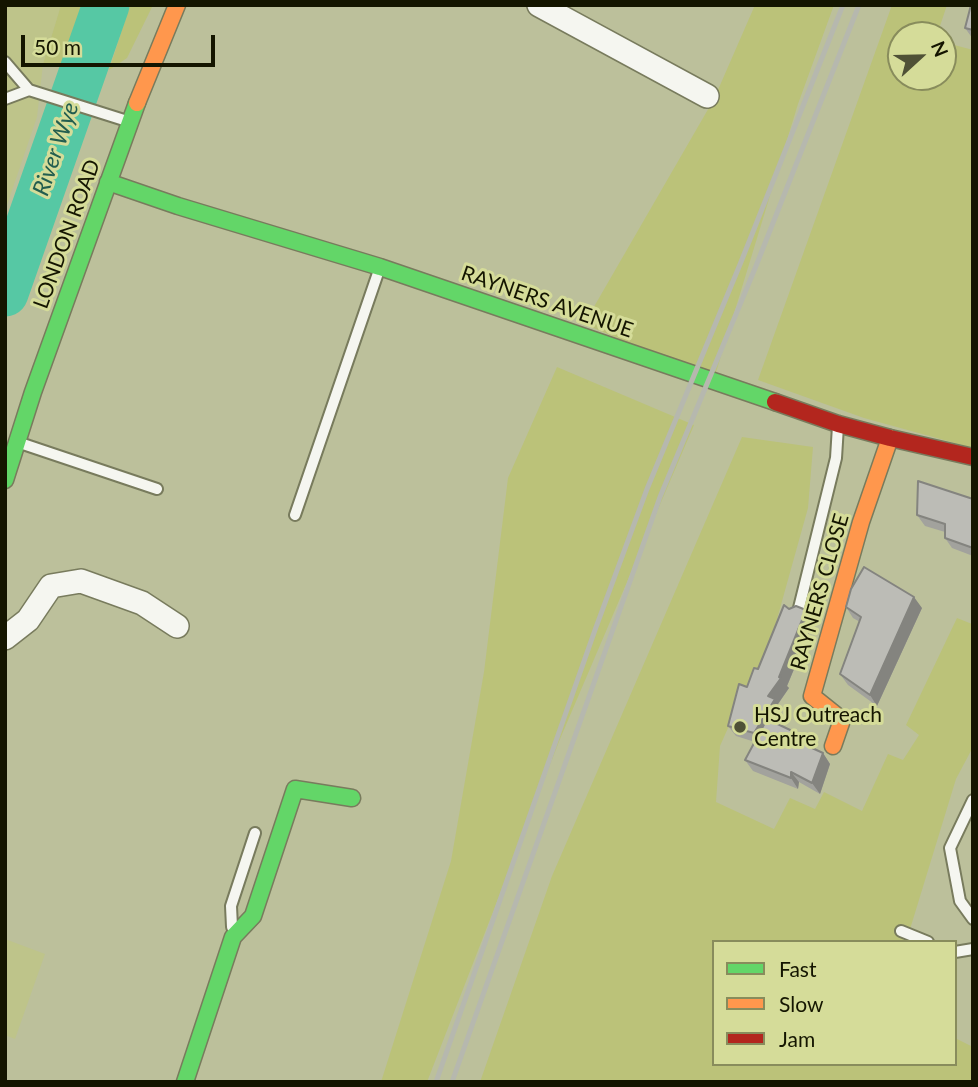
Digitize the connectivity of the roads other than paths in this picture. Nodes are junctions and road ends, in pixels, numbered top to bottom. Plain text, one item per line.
1 (177, 5) edge
2 (539, 5) edge
3 (5, 62) edge
4 (29, 90) junction
5 (707, 96) dead end
6 (5, 99) edge
7 (130, 121) junction
8 (108, 182) junction
9 (380, 267) junction
10 (838, 424) junction
11 (890, 438) junction
12 (17, 442) junction
13 (973, 457) edge
14 (5, 480) edge
15 (157, 489) dead end
16 (295, 515) dead end
17 (798, 612) edge
18 (177, 626) dead end
19 (5, 638) edge
20 (832, 746) dead end
21 (352, 798) dead end
22 (973, 800) edge
23 (255, 832) dead end
24 (973, 919) edge
25 (901, 931) dead end
26 (233, 937) junction
27 (923, 940) edge
28 (186, 1082) edge

1 - 7 street, LONDON ROAD
2 - 5 street
3 - 4 lane
4 - 6 lane
4 - 7 lane
7 - 8 street, LONDON ROAD
8 - 9 street, RAYNERS AVENUE
8 - 12 street, LONDON ROAD
9 - 10 street, RAYNERS AVENUE
9 - 16 lane
10 - 11 street, RAYNERS AVENUE
10 - 17 lane
11 - 13 street, RAYNERS AVENUE
11 - 20 street, RAYNERS CLOSE
12 - 14 street, LONDON ROAD
12 - 15 lane
18 - 19 street
21 - 26 street
22 - 24 lane
23 - 26 lane
25 - 27 lane
26 - 28 street

